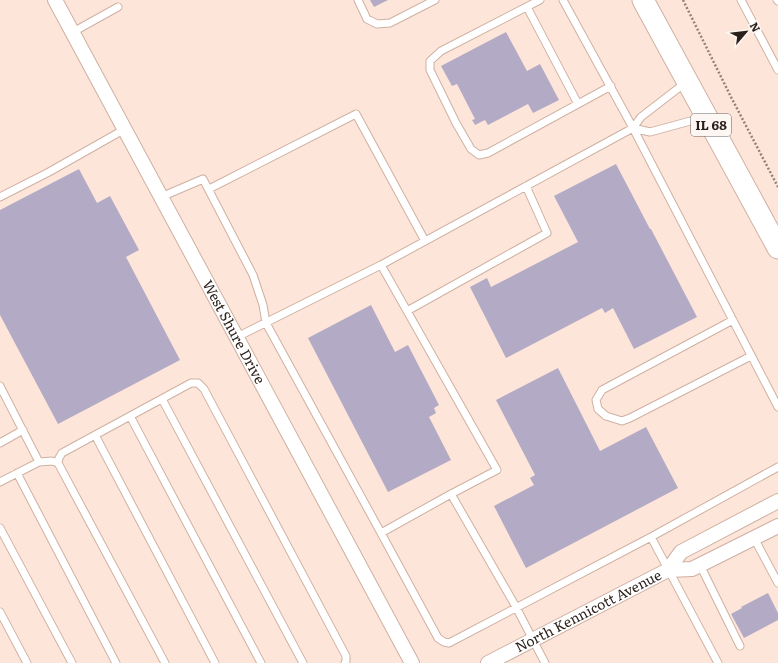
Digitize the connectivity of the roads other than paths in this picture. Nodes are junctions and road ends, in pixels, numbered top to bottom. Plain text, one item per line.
1 (55, 0) edge
2 (358, 0) edge
3 (434, 0) edge
4 (540, 0) edge
5 (564, 0) edge
6 (644, 0) edge
7 (741, 0) edge
8 (118, 7) dead end
9 (527, 7) junction
10 (73, 32) junction
11 (778, 70) edge
12 (687, 82) junction
13 (610, 86) junction
14 (578, 104) junction
15 (706, 117) junction
16 (633, 128) junction
17 (125, 129) junction
18 (526, 186) junction
19 (209, 189) junction
20 (0, 197) edge
21 (161, 197) junction
22 (425, 241) junction
23 (777, 244) edge
24 (381, 265) junction
25 (407, 311) junction
26 (733, 320) junction
27 (266, 323) junction
28 (237, 337) junction
29 (752, 356) junction
30 (0, 386) edge
31 (3, 398) edge
32 (162, 399) junction
33 (778, 407) edge
34 (130, 416) junction
35 (23, 430) junction
36 (95, 435) junction
37 (0, 443) edge
38 (39, 462) junction
39 (58, 463) junction
40 (778, 467) edge
41 (17, 473) junction
42 (0, 482) edge
43 (451, 494) junction
44 (778, 501) edge
45 (778, 526) edge
46 (0, 528) edge
47 (381, 533) junction
48 (650, 537) junction
49 (754, 538) junction
50 (700, 565) junction
51 (668, 570) junction
52 (777, 580) edge
53 (516, 607) junction
54 (0, 612) edge
55 (532, 640) junction
56 (740, 646) dead end
57 (493, 662) edge
58 (27, 663) edge
59 (72, 663) edge
60 (116, 663) edge
61 (165, 663) edge
62 (216, 663) edge
63 (261, 663) edge
64 (303, 663) edge
65 (345, 663) edge
66 (412, 663) edge
67 (545, 663) edge
68 (718, 663) edge

1 - 10 street, West Shure Drive
2 - 3 lane
4 - 9 lane
5 - 13 lane
6 - 12 main road, IL 68
7 - 11 lane
8 - 10 lane
9 - 14 lane
9 - 14 lane
10 - 17 street, West Shure Drive
12 - 15 main road, IL 68
12 - 16 lane
13 - 14 lane
13 - 16 lane
15 - 16 lane
15 - 23 main road, IL 68
16 - 18 lane
16 - 26 lane
17 - 20 lane
17 - 21 street, West Shure Drive
18 - 22 lane
18 - 25 lane
19 - 21 lane
19 - 22 lane
19 - 27 lane
21 - 28 street, West Shure Drive
22 - 24 lane
24 - 25 lane
24 - 27 lane
25 - 43 lane
26 - 29 lane
26 - 29 lane
27 - 28 lane
27 - 47 lane
28 - 66 street, West Shure Drive
29 - 33 lane
30 - 31 lane
31 - 35 lane
32 - 34 lane
32 - 64 lane
32 - 65 lane
34 - 36 lane
34 - 63 lane
35 - 37 lane
35 - 38 lane
36 - 39 lane
36 - 62 lane
38 - 39 lane
38 - 41 lane
39 - 61 lane
40 - 48 lane
41 - 42 lane
41 - 60 lane
43 - 47 lane
43 - 53 lane
44 - 51 street, North Kennicott Avenue
45 - 49 street, North Kennicott Avenue
46 - 59 lane
47 - 53 lane
48 - 51 lane
48 - 53 lane
49 - 50 street, North Kennicott Avenue
49 - 52 lane
50 - 51 street, North Kennicott Avenue
50 - 56 lane
51 - 55 street, North Kennicott Avenue
51 - 68 lane
53 - 55 lane
54 - 58 lane
55 - 57 street, North Kennicott Avenue
55 - 67 lane

